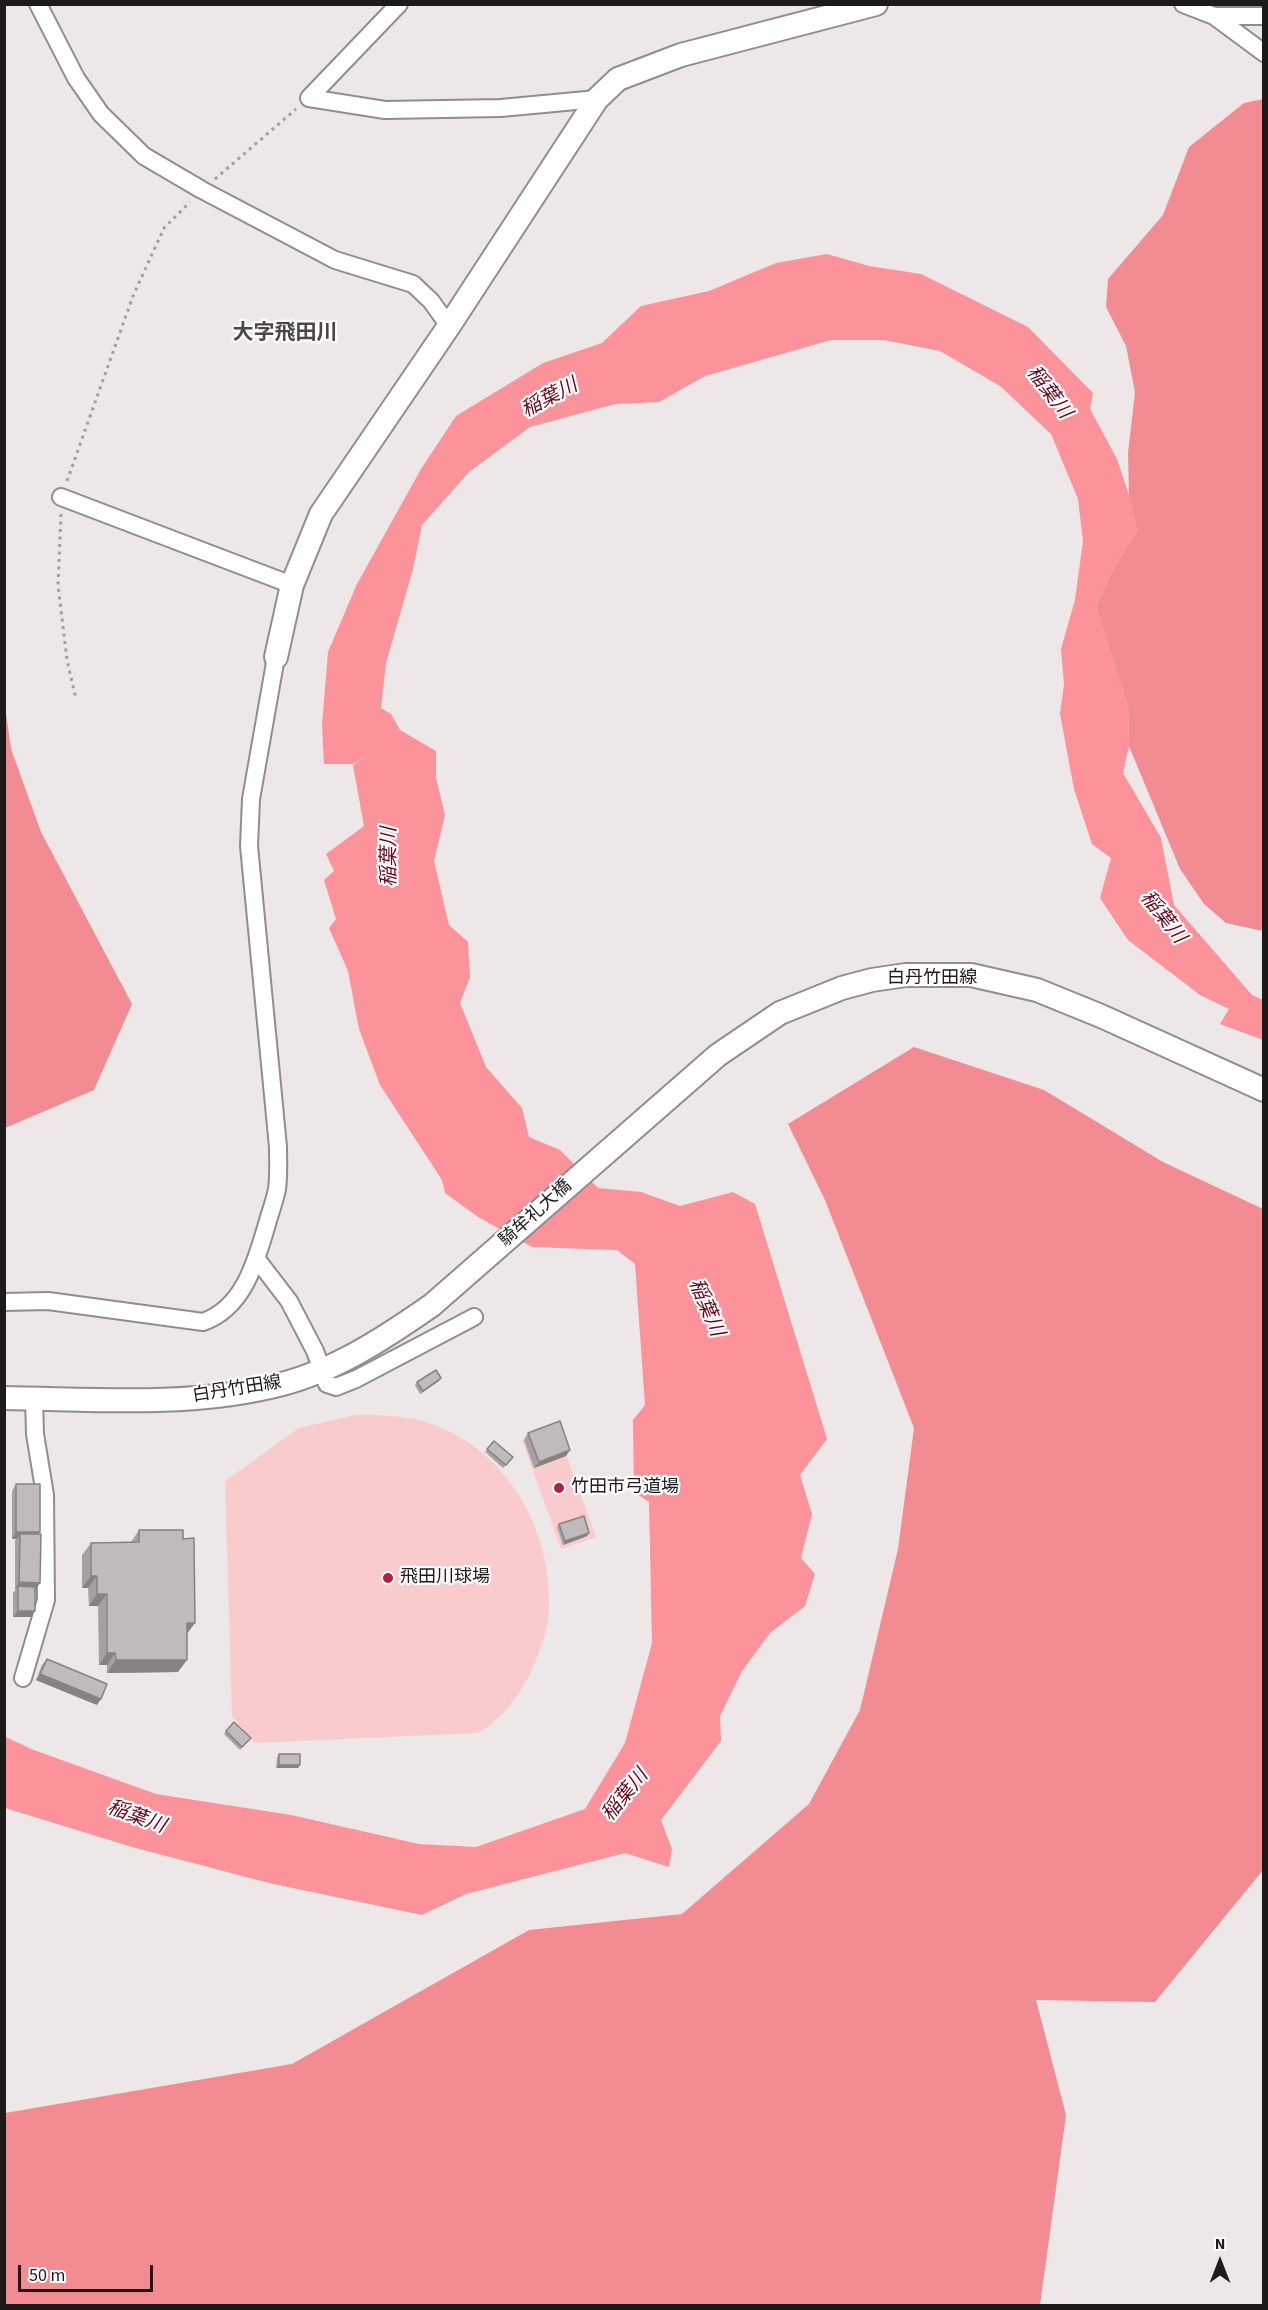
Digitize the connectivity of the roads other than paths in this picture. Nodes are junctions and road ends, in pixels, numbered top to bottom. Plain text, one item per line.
1 (38, 4) edge
2 (399, 4) edge
3 (876, 4) edge
4 (1183, 4) edge
5 (1214, 16) junction
6 (1263, 16) edge
7 (1263, 53) edge
8 (597, 99) junction
9 (449, 326) junction
10 (61, 497) road end
11 (292, 585) junction
12 (276, 657) joint
13 (1263, 1090) edge
14 (599, 1158) joint
15 (256, 1258) junction
16 (472, 1270) joint
17 (4, 1302) edge
18 (474, 1317) dead end
19 (321, 1371) junction
20 (4, 1398) edge
21 (34, 1398) junction
22 (23, 1678) dead end

1 - 9 street
2 - 8 street
3 - 8 main road
4 - 5 street
5 - 6 street
5 - 7 street
8 - 9 main road
9 - 11 main road
10 - 11 street
11 - 12 main road
12 - 15 street
13 - 14 main road, 白丹竹田線
14 - 16 main road, 騎牟礼大橋
15 - 17 street
15 - 19 street
16 - 19 main road, 白丹竹田線
18 - 19 street
19 - 21 main road, 白丹竹田線
20 - 21 main road, 白丹竹田線
21 - 22 street

